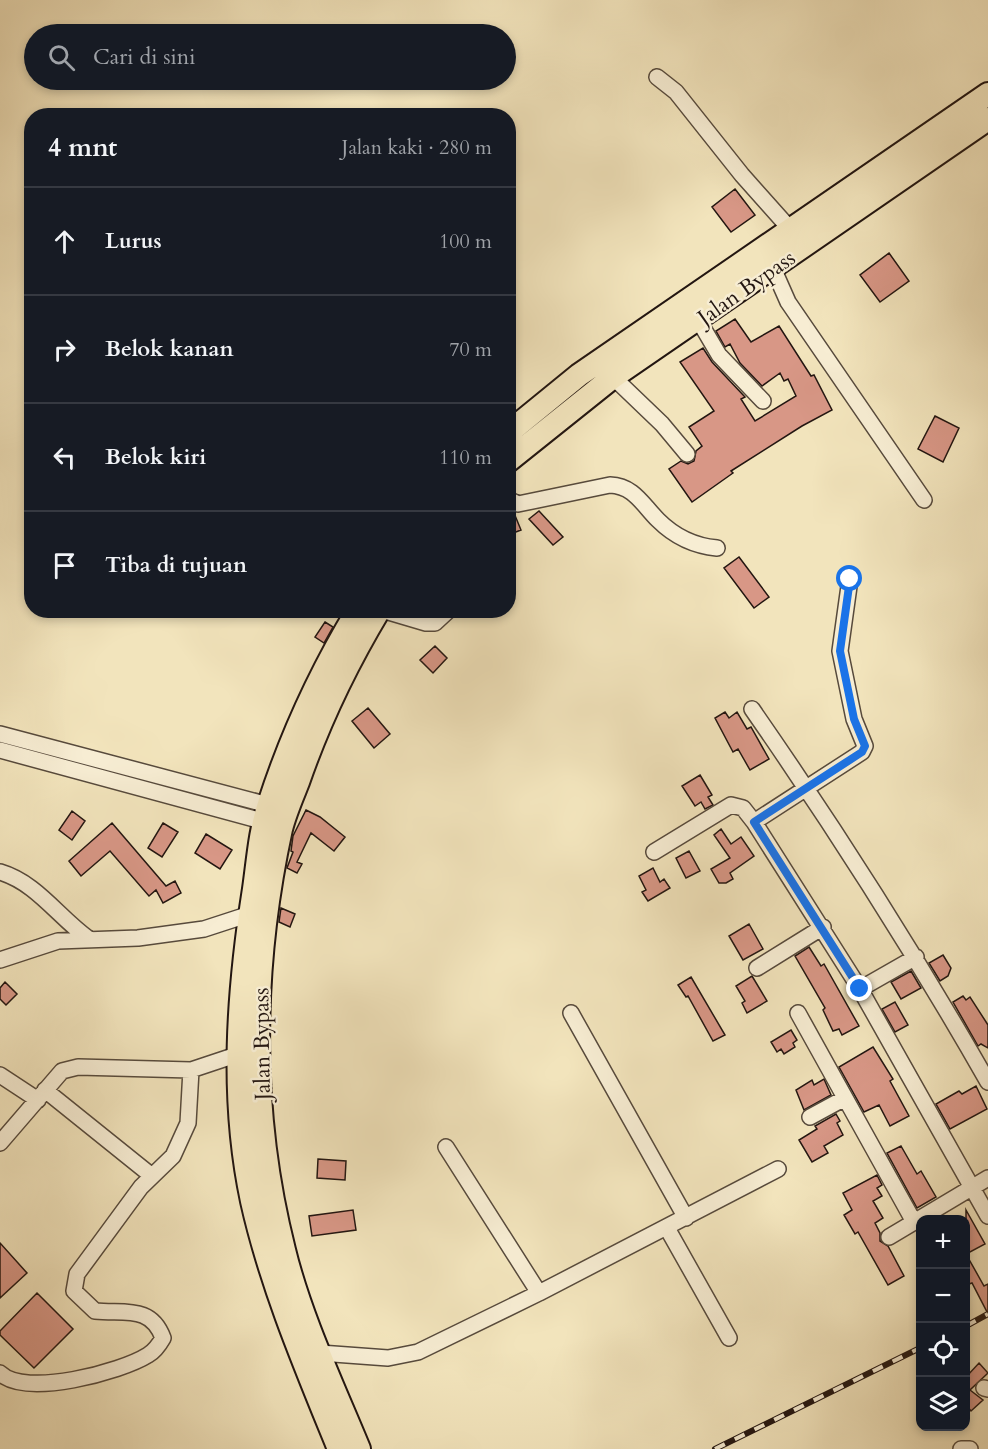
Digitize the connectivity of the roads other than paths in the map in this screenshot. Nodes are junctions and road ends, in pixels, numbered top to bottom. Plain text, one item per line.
1 (657, 77) dead end
2 (988, 94) edge
3 (988, 119) edge
4 (791, 230) junction
5 (773, 268) junction
6 (699, 321) junction
7 (613, 377) junction
8 (763, 401) dead end
9 (516, 426) edge
10 (687, 454) dead end
11 (516, 455) edge
12 (924, 500) dead end
13 (516, 502) edge
14 (717, 548) dead end
15 (850, 579) dead end
16 (353, 618) edge
17 (376, 618) edge
18 (409, 618) edge
19 (443, 618) edge
20 (752, 709) dead end
21 (0, 734) edge
22 (0, 750) edge
23 (808, 790) junction
24 (276, 816) junction
25 (754, 822) junction
26 (654, 852) dead end
27 (0, 872) edge
28 (250, 914) junction
29 (823, 927) junction
30 (89, 939) junction
31 (916, 957) junction
32 (0, 960) edge
33 (757, 968) dead end
34 (860, 989) junction
35 (571, 1013) dead end
36 (798, 1013) dead end
37 (239, 1054) junction
38 (191, 1070) junction
39 (0, 1075) edge
40 (988, 1082) edge
41 (41, 1095) junction
42 (845, 1098) junction
43 (810, 1117) dead end
44 (0, 1143) edge
45 (446, 1147) dead end
46 (778, 1169) dead end
47 (152, 1176) junction
48 (988, 1178) edge
49 (974, 1187) junction
50 (988, 1216) edge
51 (686, 1218) junction
52 (914, 1222) junction
53 (667, 1227) junction
54 (888, 1237) dead end
55 (539, 1293) junction
56 (729, 1338) dead end
57 (320, 1353) junction
58 (0, 1373) edge
59 (339, 1449) edge
60 (360, 1449) edge
61 (961, 1449) edge
62 (970, 1449) edge

1 - 4 street
2 - 4 highway, Jalan Bypass
3 - 5 highway, Jalan Bypass
4 - 9 highway, Jalan Bypass
5 - 6 highway, Jalan Bypass
5 - 12 street
6 - 7 highway, Jalan Bypass
6 - 8 street
7 - 10 street
7 - 11 highway, Jalan Bypass
13 - 14 street
15 - 23 street
16 - 24 highway, Jalan Bypass
17 - 24 highway, Jalan Bypass
18 - 19 street
20 - 23 street
21 - 24 street
22 - 24 street
23 - 25 street
23 - 31 street
24 - 28 highway, Jalan Bypass
24 - 57 highway, Jalan Bypass
25 - 26 street
25 - 29 street
27 - 30 street
28 - 30 street
28 - 37 highway, Jalan Bypass
29 - 33 street
29 - 34 street
30 - 32 street
31 - 34 street
31 - 40 street
34 - 49 street
35 - 51 street
36 - 42 street
37 - 38 street
37 - 59 highway, Jalan Bypass
38 - 41 street
38 - 47 street
39 - 41 street
41 - 44 street
41 - 47 street
42 - 43 street
42 - 52 street
45 - 55 street
46 - 51 street
47 - 58 street
48 - 49 street
49 - 50 street
49 - 52 street
51 - 53 street
52 - 54 street
53 - 55 street
53 - 56 street
55 - 57 street
57 - 60 highway, Jalan Bypass
61 - 62 street

